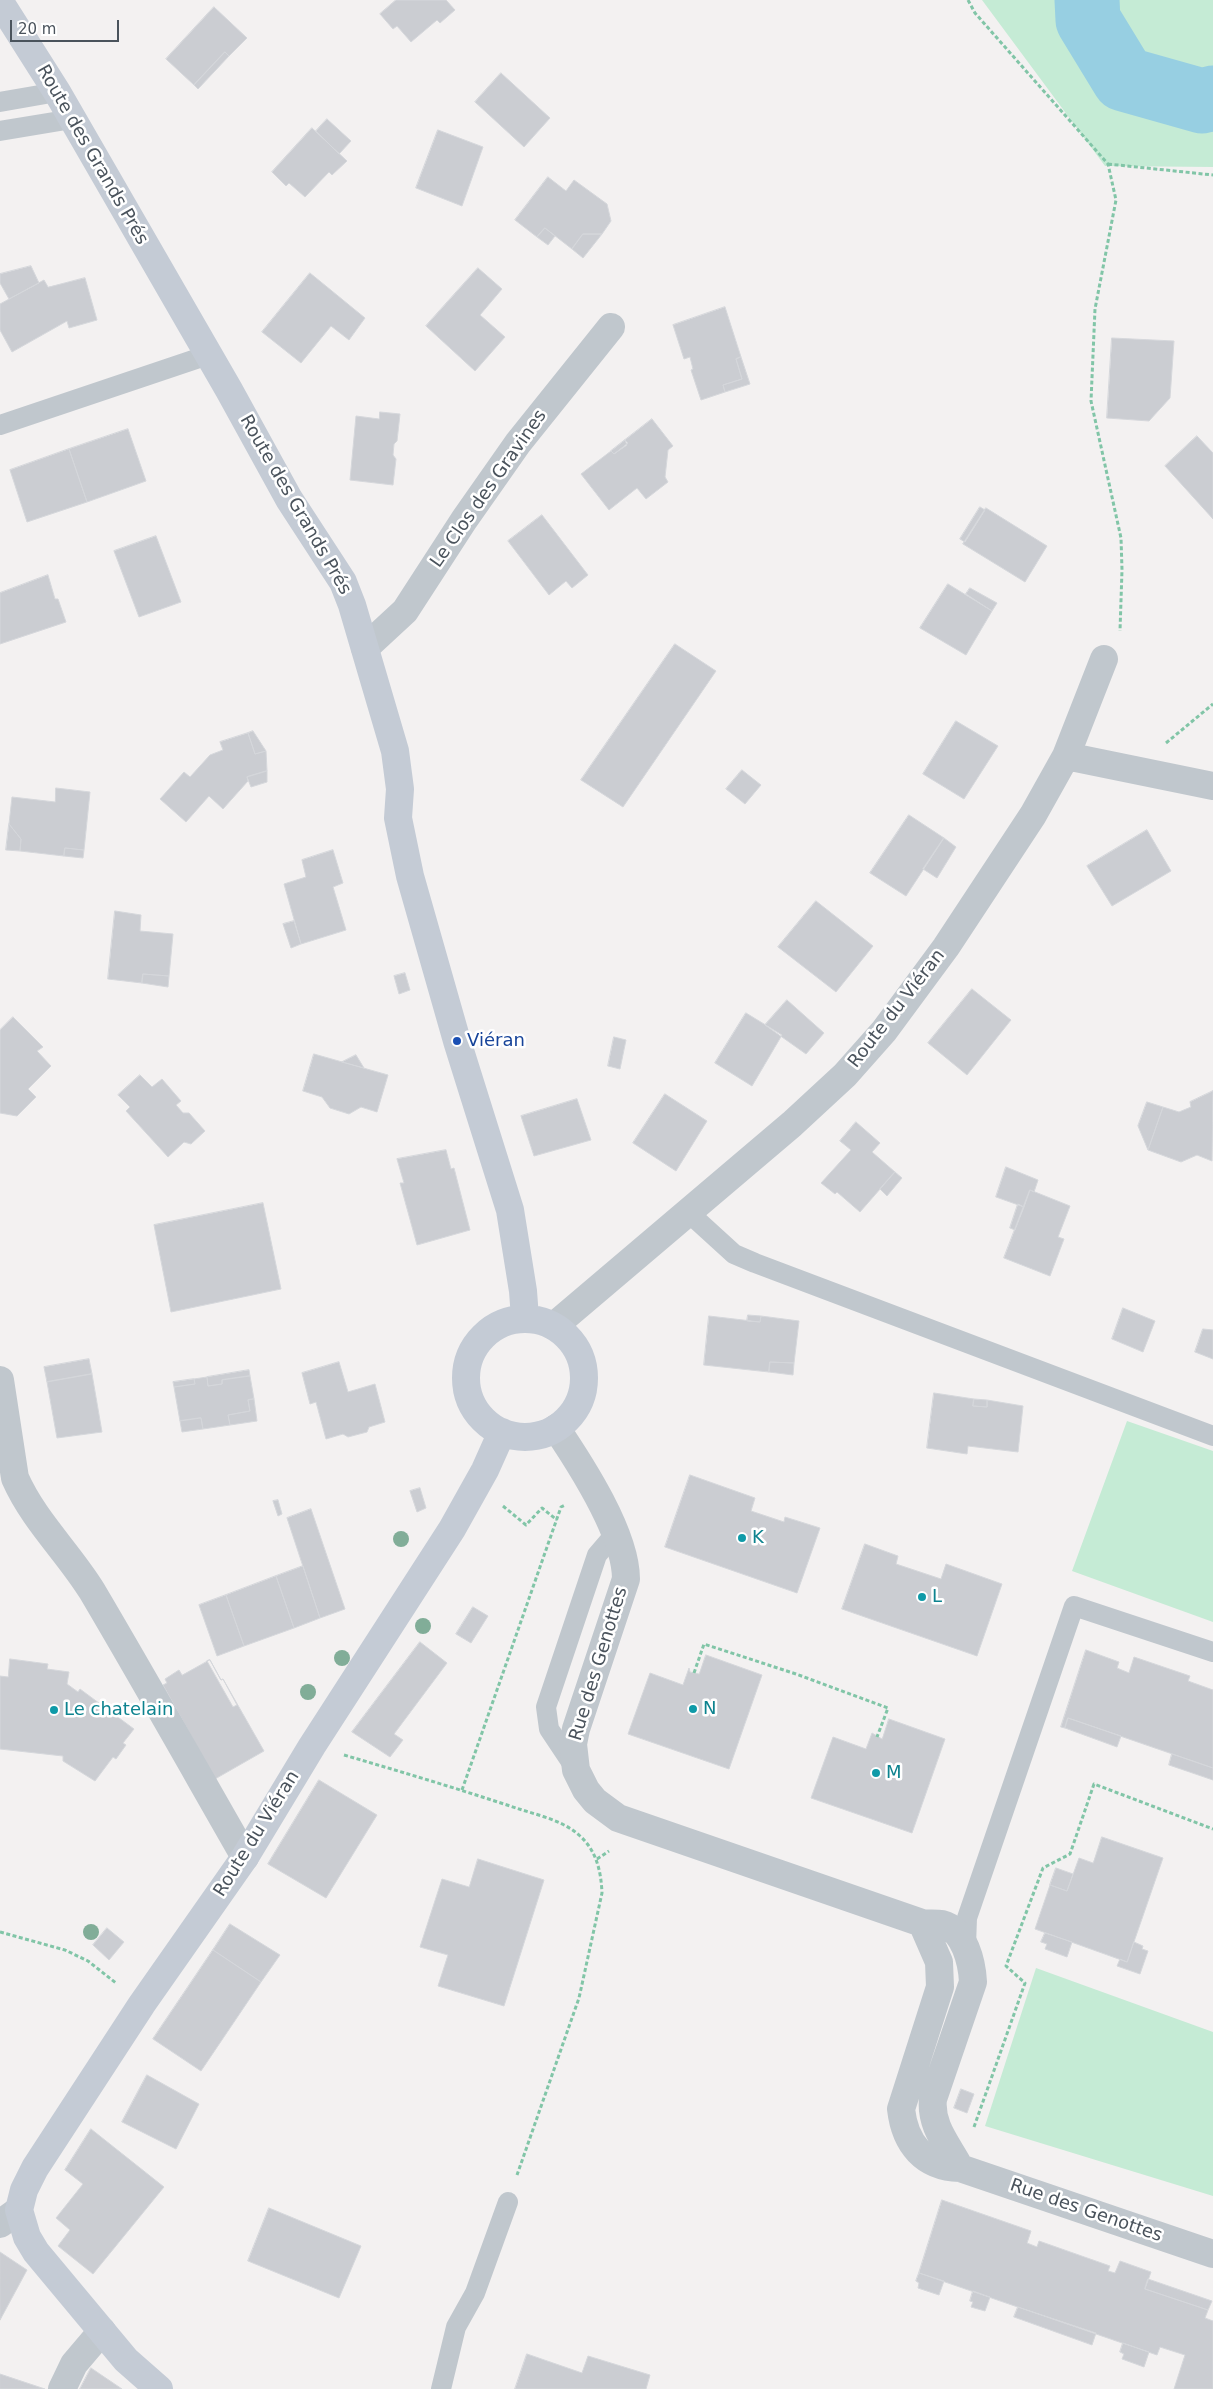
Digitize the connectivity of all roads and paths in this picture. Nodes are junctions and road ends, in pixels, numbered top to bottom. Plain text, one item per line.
1 (968, 0) edge
2 (0, 2) edge
3 (57, 92) junction
4 (0, 102) edge
5 (72, 119) junction
6 (0, 131) edge
7 (1108, 164) junction
8 (1213, 175) edge
9 (611, 327) dead end
10 (208, 355) junction
11 (0, 425) edge
12 (365, 648) junction
13 (1104, 659) joint
14 (1213, 704) edge
15 (1066, 756) junction
16 (1146, 772) junction
17 (1213, 786) edge
18 (689, 1213) junction
19 (525, 1318) junction
20 (554, 1326) junction
21 (0, 1380) edge
22 (556, 1428) junction
23 (502, 1432) junction
24 (1213, 1436) edge
25 (0, 1478) edge
26 (477, 1486) junction
27 (593, 1491) junction
28 (22, 1494) junction
29 (557, 1520) junction
30 (615, 1534) junction
31 (1213, 1652) edge
32 (694, 1673) dead end
33 (877, 1737) dead end
34 (312, 1746) junction
35 (576, 1770) junction
36 (462, 1790) junction
37 (1213, 1829) edge
38 (245, 1857) junction
39 (922, 1924) junction
40 (0, 1932) edge
41 (966, 1946) junction
42 (142, 2004) junction
43 (960, 2168) junction
44 (508, 2202) joint
45 (10, 2217) edge
46 (1213, 2254) edge
47 (102, 2331) junction
48 (62, 2389) edge
49 (158, 2389) edge
50 (441, 2389) edge

1 - 7 path
2 - 3 street, Route des Grands Prés
3 - 4 lane
3 - 5 street, Route des Grands Prés
5 - 6 lane
5 - 10 street, Route des Grands Prés
7 - 8 path
7 - 13 path
9 - 12 street, Le Clos des Gravines
10 - 11 lane
10 - 12 street, Route des Grands Prés
12 - 19 street, Route des Grands Prés
13 - 15 street, Route du Viéran
14 - 16 path
15 - 16 street
15 - 18 street, Route du Viéran
16 - 17 street
18 - 20 street, Route du Viéran
18 - 24 lane
19 - 20 street
19 - 23 street
20 - 22 street
21 - 28 street
22 - 23 street
22 - 27 street, Rue des Genottes
23 - 26 street, Route du Viéran
25 - 28 lane
26 - 29 path
26 - 34 street, Route du Viéran
27 - 29 path
27 - 30 street, Rue des Genottes
28 - 38 street
29 - 36 path
30 - 35 street, Rue des Genottes
30 - 35 lane
31 - 41 lane
32 - 33 path
34 - 36 path
34 - 38 street, Route du Viéran
35 - 39 street, Rue des Genottes
36 - 44 path
37 - 43 path
38 - 42 street, Route du Viéran
39 - 41 street, Rue des Genottes
39 - 43 street, Rue des Genottes
40 - 42 path
41 - 43 street, Rue des Genottes
42 - 45 street, Route du Viéran
43 - 46 street, Rue des Genottes
44 - 50 lane
45 - 47 street
47 - 48 street
47 - 49 street

